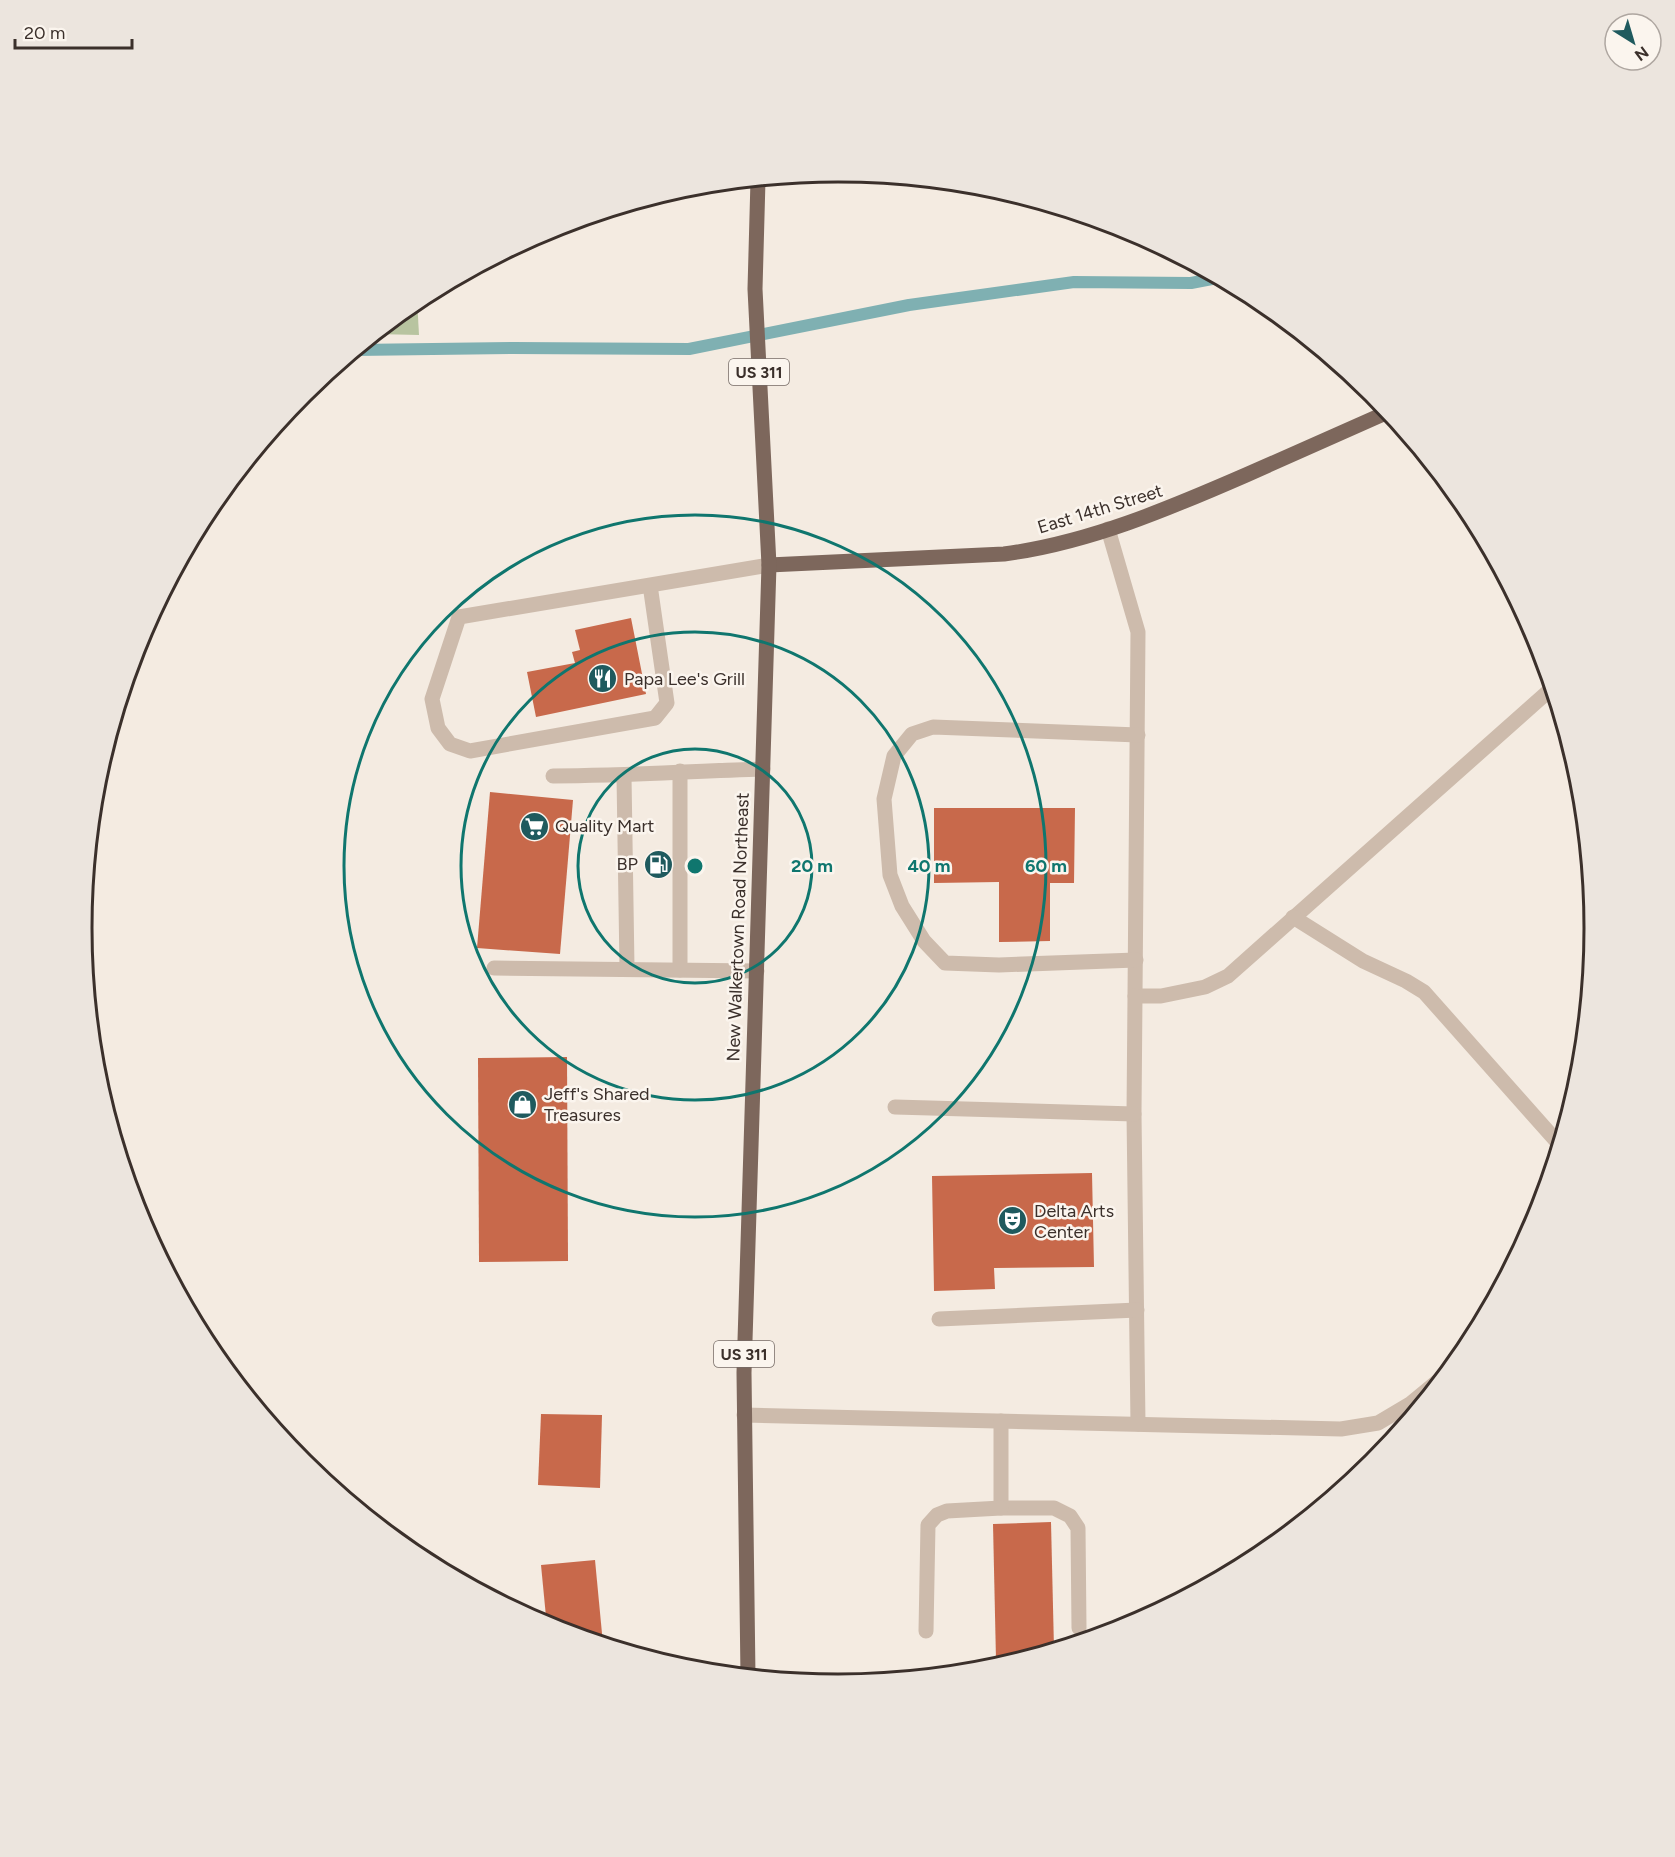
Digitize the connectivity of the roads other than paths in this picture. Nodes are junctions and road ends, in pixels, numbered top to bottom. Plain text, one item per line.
1 (758, 187) edge
2 (1379, 416) edge
3 (1108, 529) junction
4 (769, 565) junction
5 (650, 585) junction
6 (1545, 693) edge
7 (1138, 735) junction
8 (763, 769) junction
9 (680, 771) junction
10 (553, 776) dead end
11 (624, 776) junction
12 (1293, 917) junction
13 (1136, 960) junction
14 (494, 968) dead end
15 (627, 968) junction
16 (680, 970) junction
17 (757, 971) junction
18 (1135, 996) junction
19 (895, 1107) dead end
20 (1134, 1114) junction
21 (1553, 1138) edge
22 (1137, 1310) junction
23 (939, 1319) dead end
24 (1415, 1400) edge
25 (744, 1415) junction
26 (1001, 1420) junction
27 (1138, 1424) junction
28 (1001, 1508) junction
29 (1079, 1628) dead end
30 (926, 1631) dead end
31 (748, 1669) edge

1 - 4 main road, New Walkertown Road Northeast / US 311
2 - 3 main road, East 14th Street
3 - 4 main road, East 14th Street
3 - 7 lane
4 - 5 lane
4 - 8 main road, New Walkertown Road Northeast / US 311
5 - 5 lane
6 - 12 lane
7 - 13 lane
7 - 13 lane
8 - 9 lane
8 - 17 main road, New Walkertown Road Northeast / US 311
9 - 11 lane
9 - 16 lane
10 - 11 lane
11 - 15 lane
12 - 18 lane
12 - 21 lane
13 - 18 lane
14 - 15 lane
15 - 16 lane
16 - 17 lane
17 - 25 main road, New Walkertown Road Northeast / US 311
18 - 20 lane
19 - 20 lane
20 - 22 lane
22 - 23 lane
22 - 27 lane
24 - 27 lane
25 - 26 lane
25 - 31 main road, New Walkertown Road Northeast / US 311
26 - 27 lane
26 - 28 lane
28 - 29 lane
28 - 30 lane

